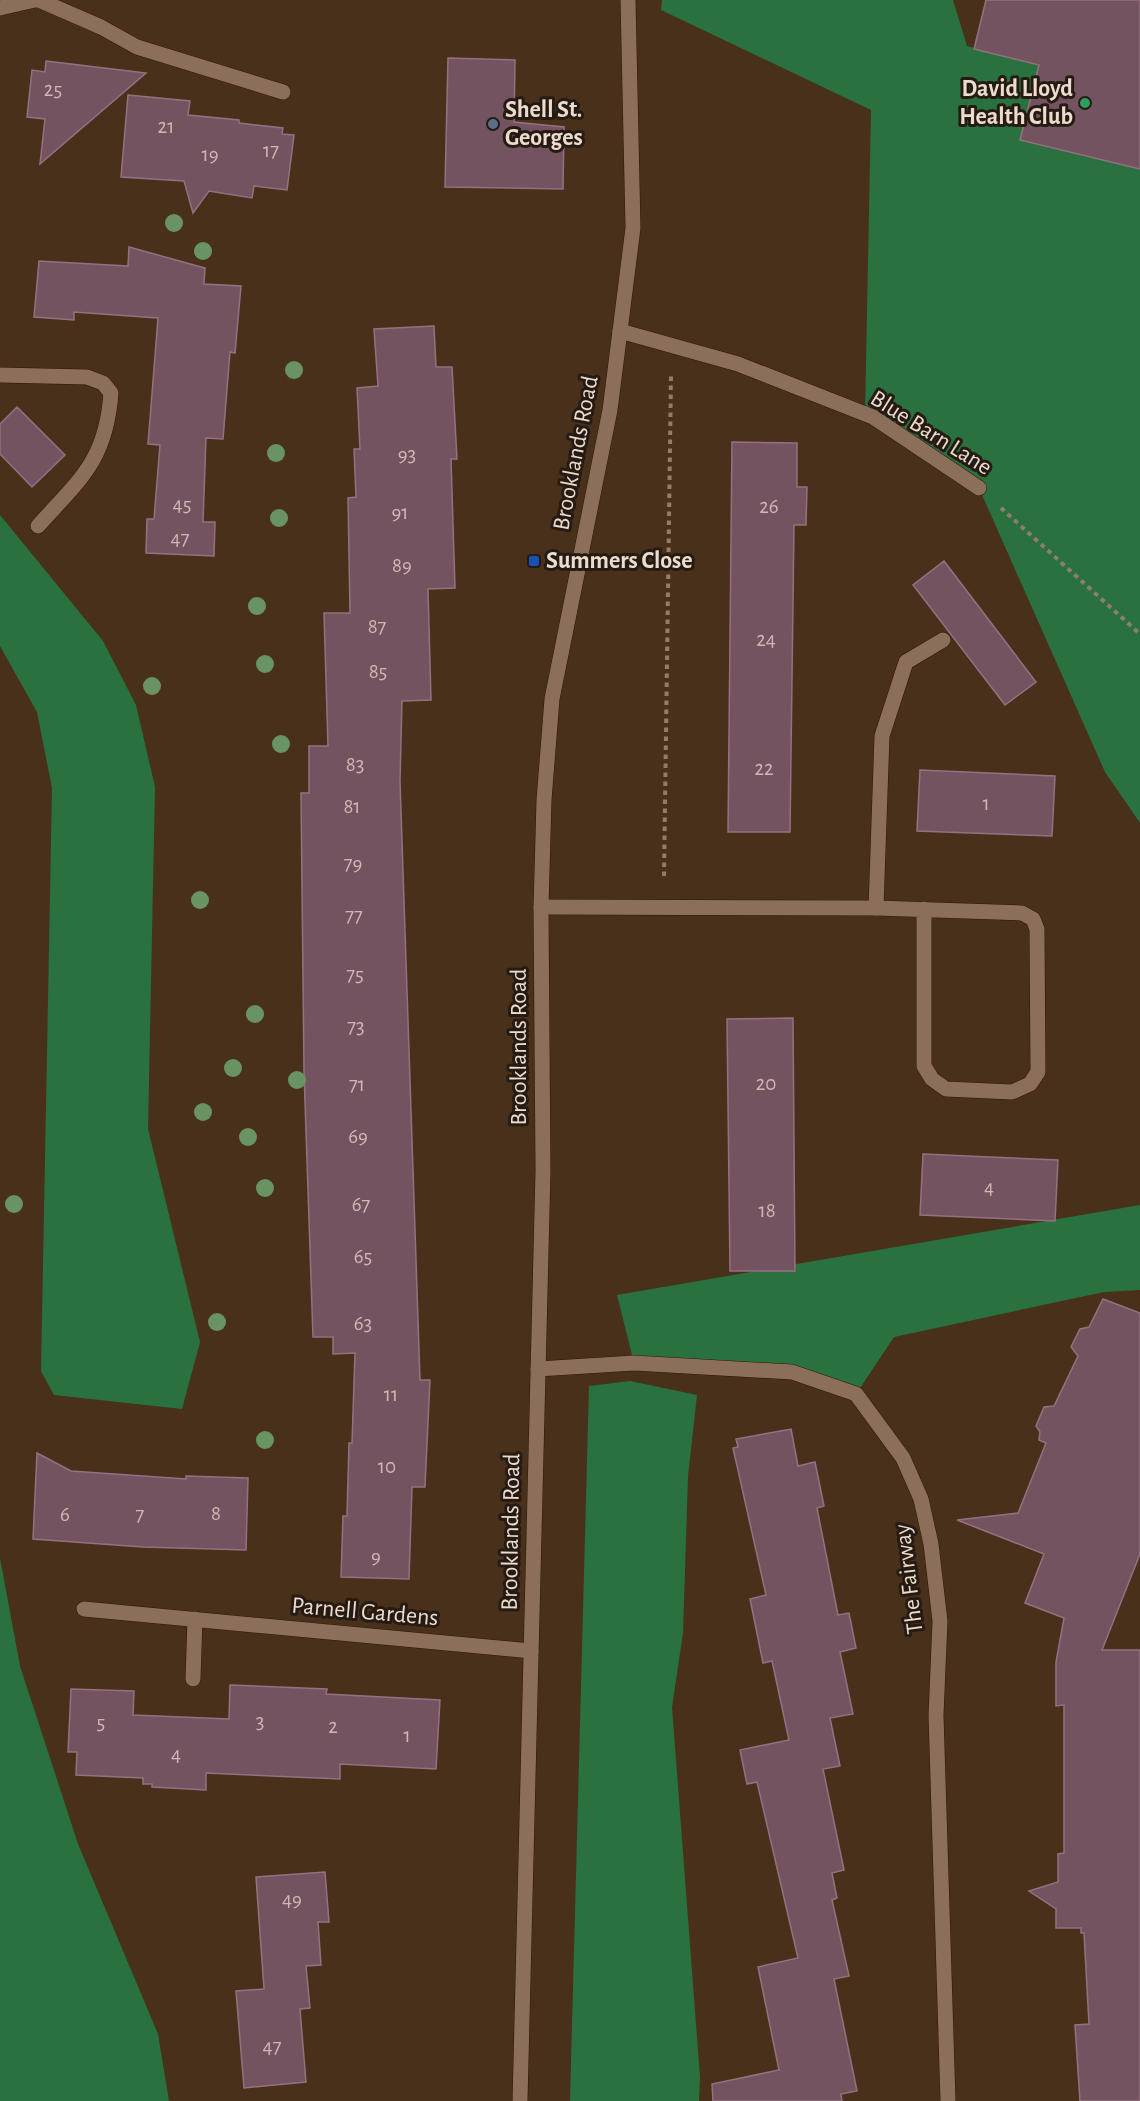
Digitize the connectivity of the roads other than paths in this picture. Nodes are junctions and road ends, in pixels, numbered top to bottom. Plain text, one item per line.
1 (37, 0) edge
2 (628, 0) edge
3 (0, 8) edge
4 (283, 92) dead end
5 (620, 330) junction
6 (0, 375) edge
7 (979, 488) road end
8 (38, 526) dead end
9 (943, 640) dead end
10 (541, 907) junction
11 (876, 908) junction
12 (924, 909) junction
13 (538, 1369) junction
14 (84, 1609) dead end
15 (195, 1619) junction
16 (531, 1651) junction
17 (192, 1679) dead end
18 (520, 2101) edge
19 (948, 2101) edge

1 - 3 street
1 - 4 street
2 - 5 street, Brooklands Road
5 - 7 street, Blue Barn Lane
5 - 10 street, Brooklands Road
6 - 8 street
9 - 11 street
10 - 11 street
10 - 13 street, Brooklands Road
11 - 12 street
12 - 12 street
13 - 16 street, Brooklands Road
13 - 19 street, The Fairway
14 - 15 street, Parnell Gardens
15 - 16 street, Parnell Gardens
15 - 17 street
16 - 18 street, Brooklands Road

